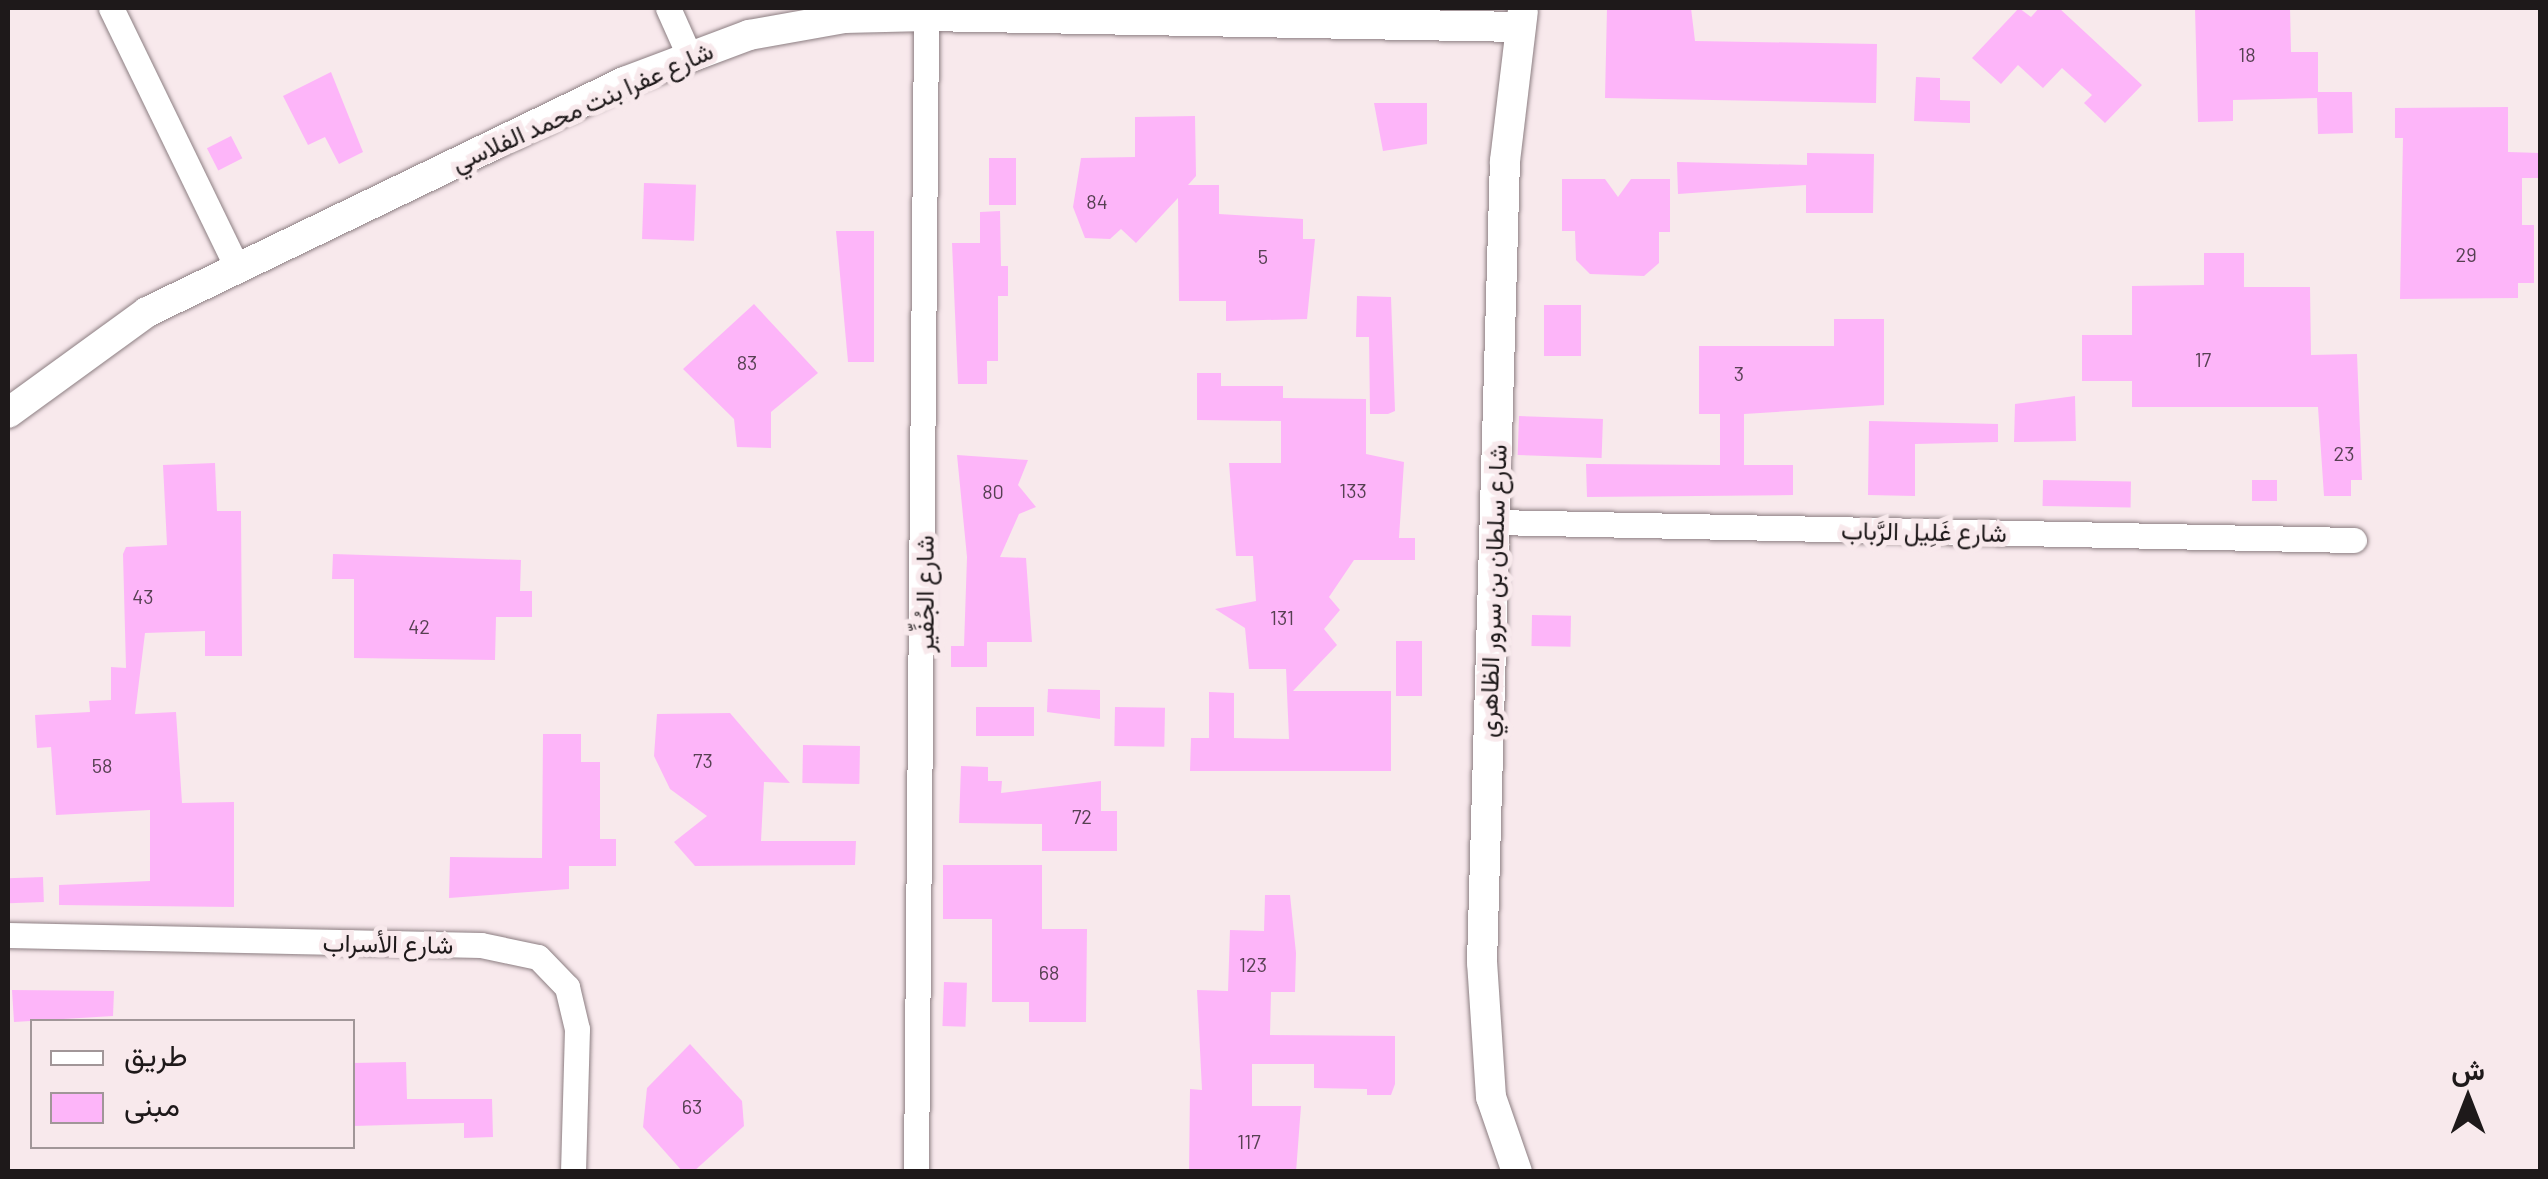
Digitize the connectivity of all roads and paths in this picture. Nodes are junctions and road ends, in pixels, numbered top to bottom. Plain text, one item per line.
1 (111, 8) edge
2 (668, 8) edge
3 (926, 16) junction
4 (1522, 17) edge
5 (688, 53) junction
6 (237, 267) junction
7 (8, 414) edge
8 (1494, 522) junction
9 (2354, 540) dead end
10 (8, 935) edge
11 (573, 1172) edge
12 (916, 1172) edge
13 (1516, 1172) edge

1 - 6 street
2 - 5 street
3 - 4 street, شارع عفرا بنت محمد الفلاسي
3 - 5 street, شارع عفرا بنت محمد الفلاسي
3 - 12 street, شارع الجُفِّير
4 - 8 street, شارع سلطان بن سرور الظاهري
5 - 6 street, شارع عفرا بنت محمد الفلاسي
6 - 7 street, شارع عفرا بنت محمد الفلاسي
8 - 9 street, شارع غَلِيل الرَّباب
8 - 13 street, شارع سلطان بن سرور الظاهري
10 - 11 street, شارع الأسراب

